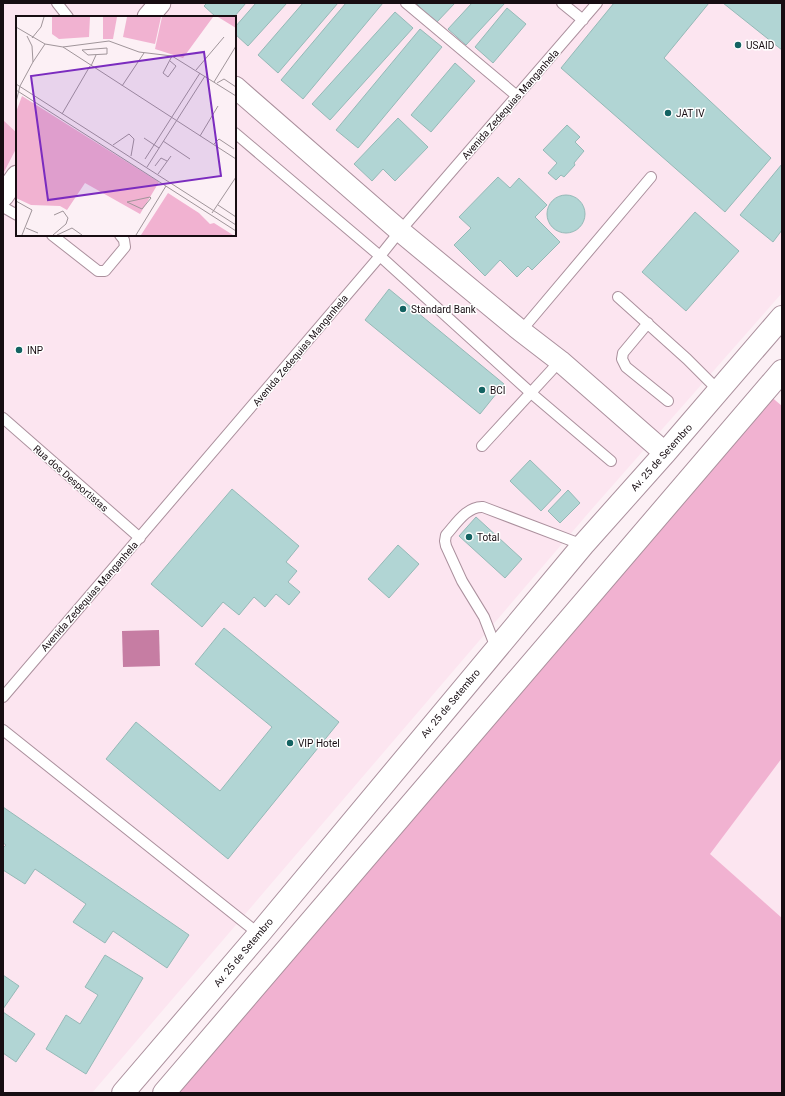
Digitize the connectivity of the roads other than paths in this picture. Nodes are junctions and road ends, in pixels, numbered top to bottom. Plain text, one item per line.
1 (56, 3) edge
2 (406, 3) edge
3 (562, 3) edge
4 (597, 3) edge
5 (67, 16) edge
6 (582, 20) junction
7 (236, 88) edge
8 (517, 96) junction
9 (236, 134) edge
10 (16, 177) edge
11 (651, 177) dead end
12 (3, 196) edge
13 (3, 207) edge
14 (16, 214) edge
15 (400, 231) junction
16 (53, 236) edge
17 (121, 236) edge
18 (380, 256) junction
19 (618, 297) dead end
20 (782, 317) edge
21 (648, 324) junction
22 (520, 331) junction
23 (560, 361) junction
24 (782, 371) edge
25 (718, 391) junction
26 (531, 393) junction
27 (668, 401) dead end
28 (3, 418) edge
29 (482, 446) dead end
30 (665, 453) junction
31 (611, 460) dead end
32 (140, 538) junction
33 (583, 545) junction
34 (496, 648) junction
35 (3, 697) edge
36 (3, 730) edge
37 (259, 934) junction
38 (123, 1093) edge
39 (164, 1093) edge

1 - 5 lane
2 - 8 lane
3 - 6 lane
4 - 6 lane, Avenida Zedequias Manganhela
6 - 8 lane, Avenida Zedequias Manganhela
7 - 15 street
8 - 15 lane, Avenida Zedequias Manganhela
9 - 18 lane
10 - 12 street
11 - 22 lane
13 - 14 lane
15 - 18 lane, Avenida Zedequias Manganhela
15 - 22 street
16 - 17 lane
18 - 26 lane
18 - 32 lane, Avenida Zedequias Manganhela
19 - 21 lane
20 - 25 main road, Av. 25 de Setembro
21 - 25 lane
21 - 27 lane
22 - 23 street
23 - 26 lane
23 - 30 street
24 - 39 main road
25 - 30 main road, Av. 25 de Setembro
26 - 29 lane
26 - 31 lane
28 - 32 lane, Rua dos Desportistas
30 - 33 main road, Av. 25 de Setembro
32 - 35 lane, Avenida Zedequias Manganhela
33 - 34 main road, Av. 25 de Setembro
33 - 34 lane
34 - 37 main road, Av. 25 de Setembro
36 - 37 lane
37 - 38 main road, Av. 25 de Setembro

